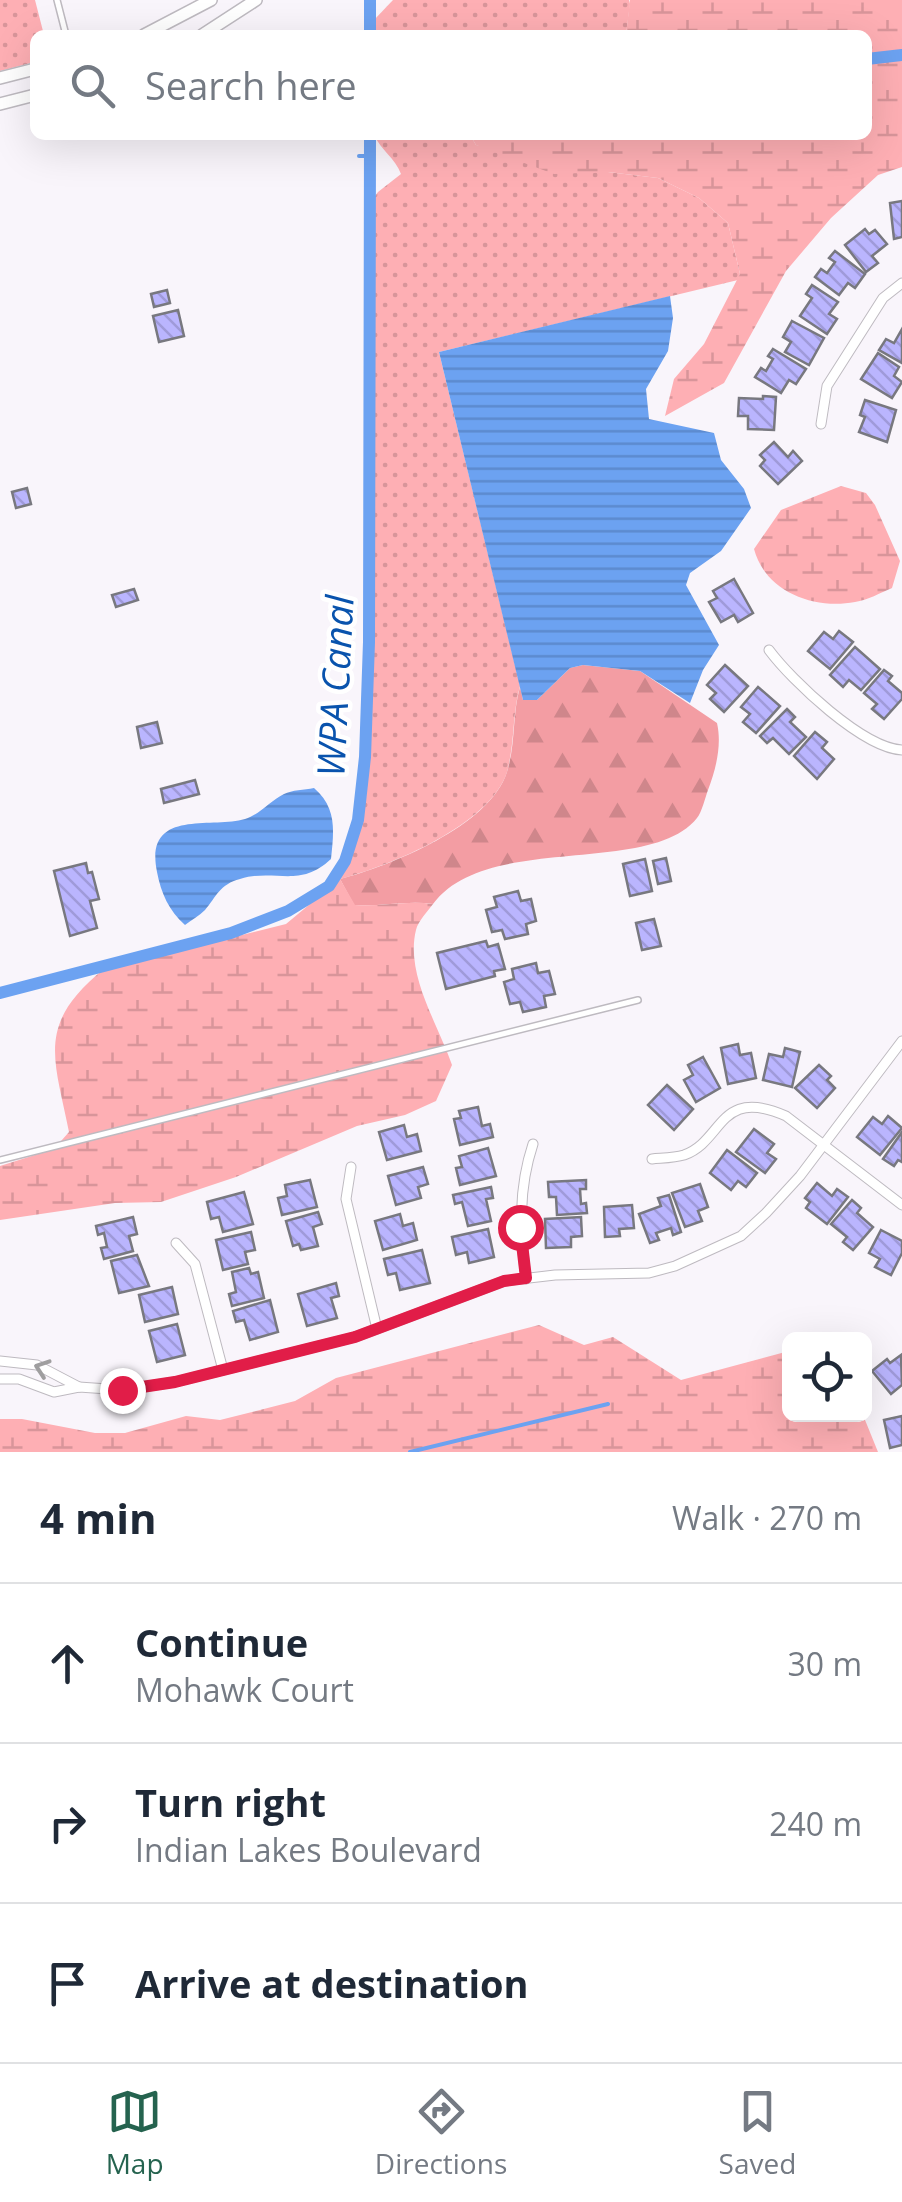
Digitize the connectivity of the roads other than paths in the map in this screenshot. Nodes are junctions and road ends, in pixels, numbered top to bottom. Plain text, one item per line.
1 (58, 0) edge
2 (212, 0) edge
3 (256, 0) edge
4 (65, 30) edge
5 (154, 30) edge
6 (210, 30) edge
7 (30, 69) edge
8 (0, 78) edge
9 (30, 96) edge
10 (0, 104) edge
11 (902, 282) edge
12 (821, 424) dead end
13 (769, 650) dead end
14 (902, 750) edge
15 (638, 1000) dead end
16 (902, 1041) edge
17 (533, 1144) dead end
18 (824, 1144) junction
19 (652, 1158) dead end
20 (0, 1160) edge
21 (351, 1167) dead end
22 (902, 1205) edge
23 (176, 1243) dead end
24 (526, 1278) junction
25 (376, 1330) junction
26 (0, 1361) edge
27 (223, 1370) junction
28 (0, 1380) edge
29 (80, 1387) junction

1 - 4 lane
2 - 5 street
3 - 6 street
7 - 8 street
9 - 10 street
11 - 12 street
13 - 14 street
15 - 20 lane
16 - 18 street
17 - 24 street
18 - 19 street
18 - 22 street
18 - 24 street
21 - 25 street
23 - 27 street
24 - 25 street
25 - 27 street
29 -> 26 street
27 - 29 street
28 - 29 street

